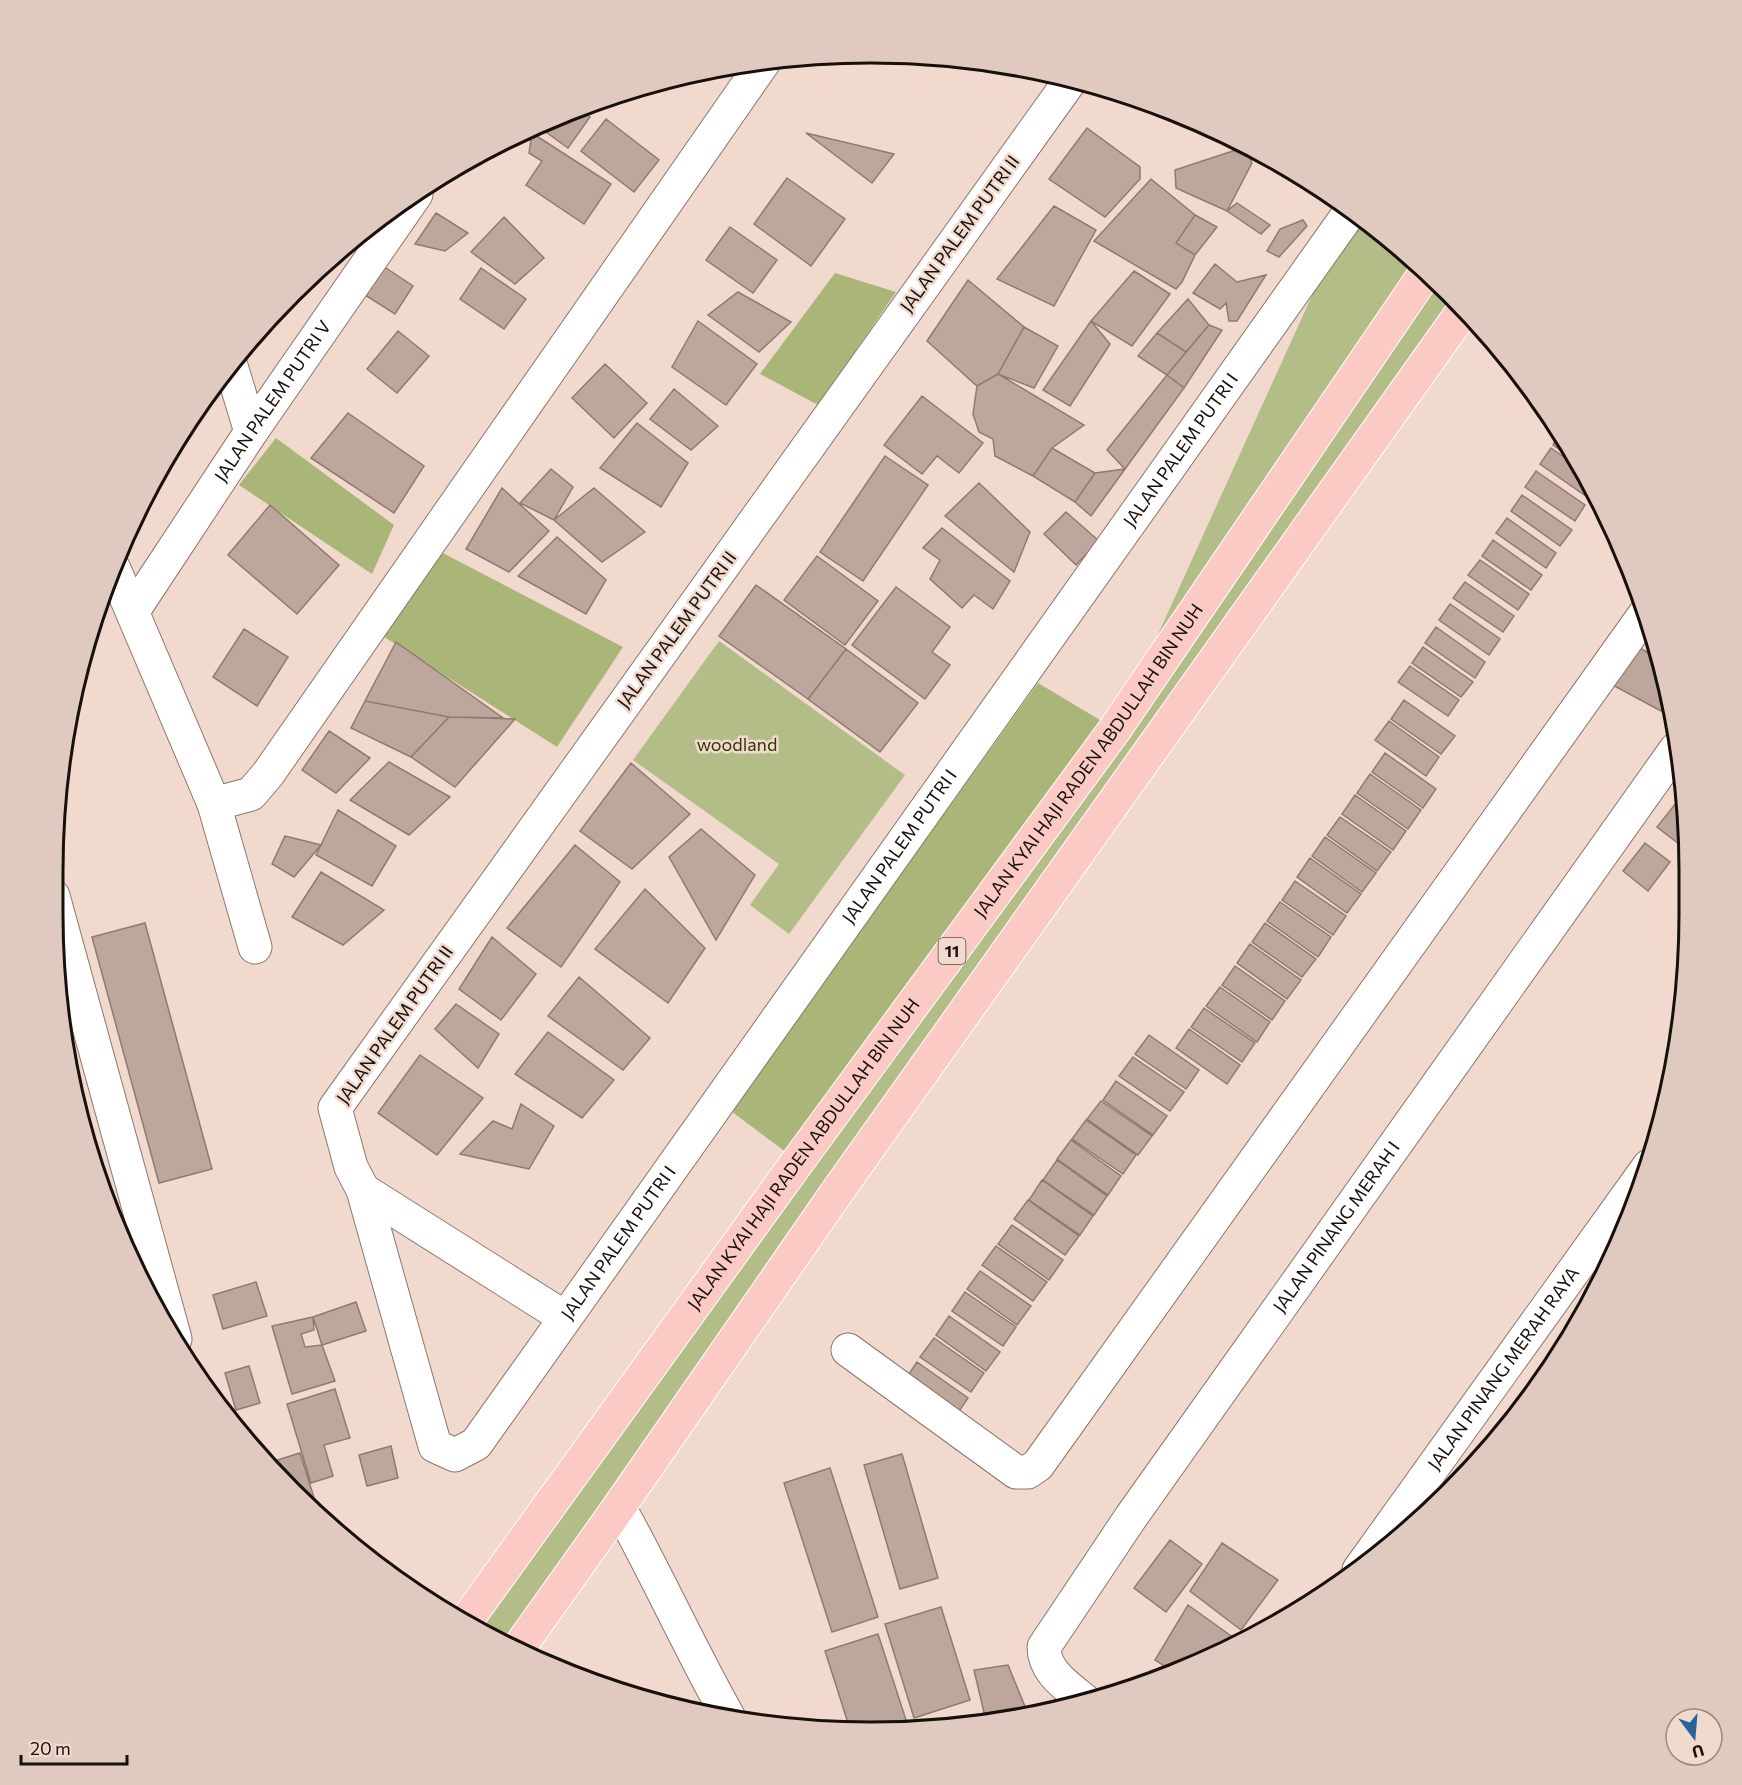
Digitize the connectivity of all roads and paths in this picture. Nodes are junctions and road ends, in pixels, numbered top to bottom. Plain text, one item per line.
1 (757, 72) edge
2 (1065, 88) edge
3 (1346, 218) edge
4 (387, 224) edge
5 (1421, 280) edge
6 (1458, 317) edge
7 (234, 375) edge
8 (251, 432) junction
9 (118, 579) edge
10 (133, 611) junction
11 (1639, 622) edge
12 (1670, 757) edge
13 (214, 804) junction
14 (64, 948) edge
15 (255, 948) dead end
16 (798, 1161) junction
17 (115, 1181) edge
18 (363, 1190) junction
19 (837, 1192) junction
20 (1627, 1196) edge
21 (157, 1292) edge
22 (564, 1317) junction
23 (848, 1350) dead end
24 (435, 1446) joint
25 (619, 1508) junction
26 (1380, 1541) edge
27 (470, 1616) edge
28 (522, 1643) edge
29 (1077, 1695) edge
30 (723, 1708) edge

1 - 13 street
2 - 18 street, JALAN PALEM PUTRI II
3 - 22 street, JALAN PALEM PUTRI I
4 - 8 street, JALAN PALEM PUTRI V
5 - 16 highway, JALAN KYAI HAJI RADEN ABDULLAH BIN NUH / 11
6 - 19 highway
7 - 8 street
8 - 10 street, JALAN PALEM PUTRI V
9 - 10 street
10 - 13 street
11 - 23 street
12 - 29 street, JALAN PINANG MERAH I
13 - 15 street
14 - 17 street
16 - 19 highway
16 - 27 highway, JALAN KYAI HAJI RADEN ABDULLAH BIN NUH / 11
17 - 21 street
18 - 22 street
18 - 24 street, JALAN PALEM PUTRI II
19 - 25 highway
20 - 26 street, JALAN PINANG MERAH RAYA
22 - 24 street, JALAN PALEM PUTRI I
25 - 28 highway
25 - 30 street

